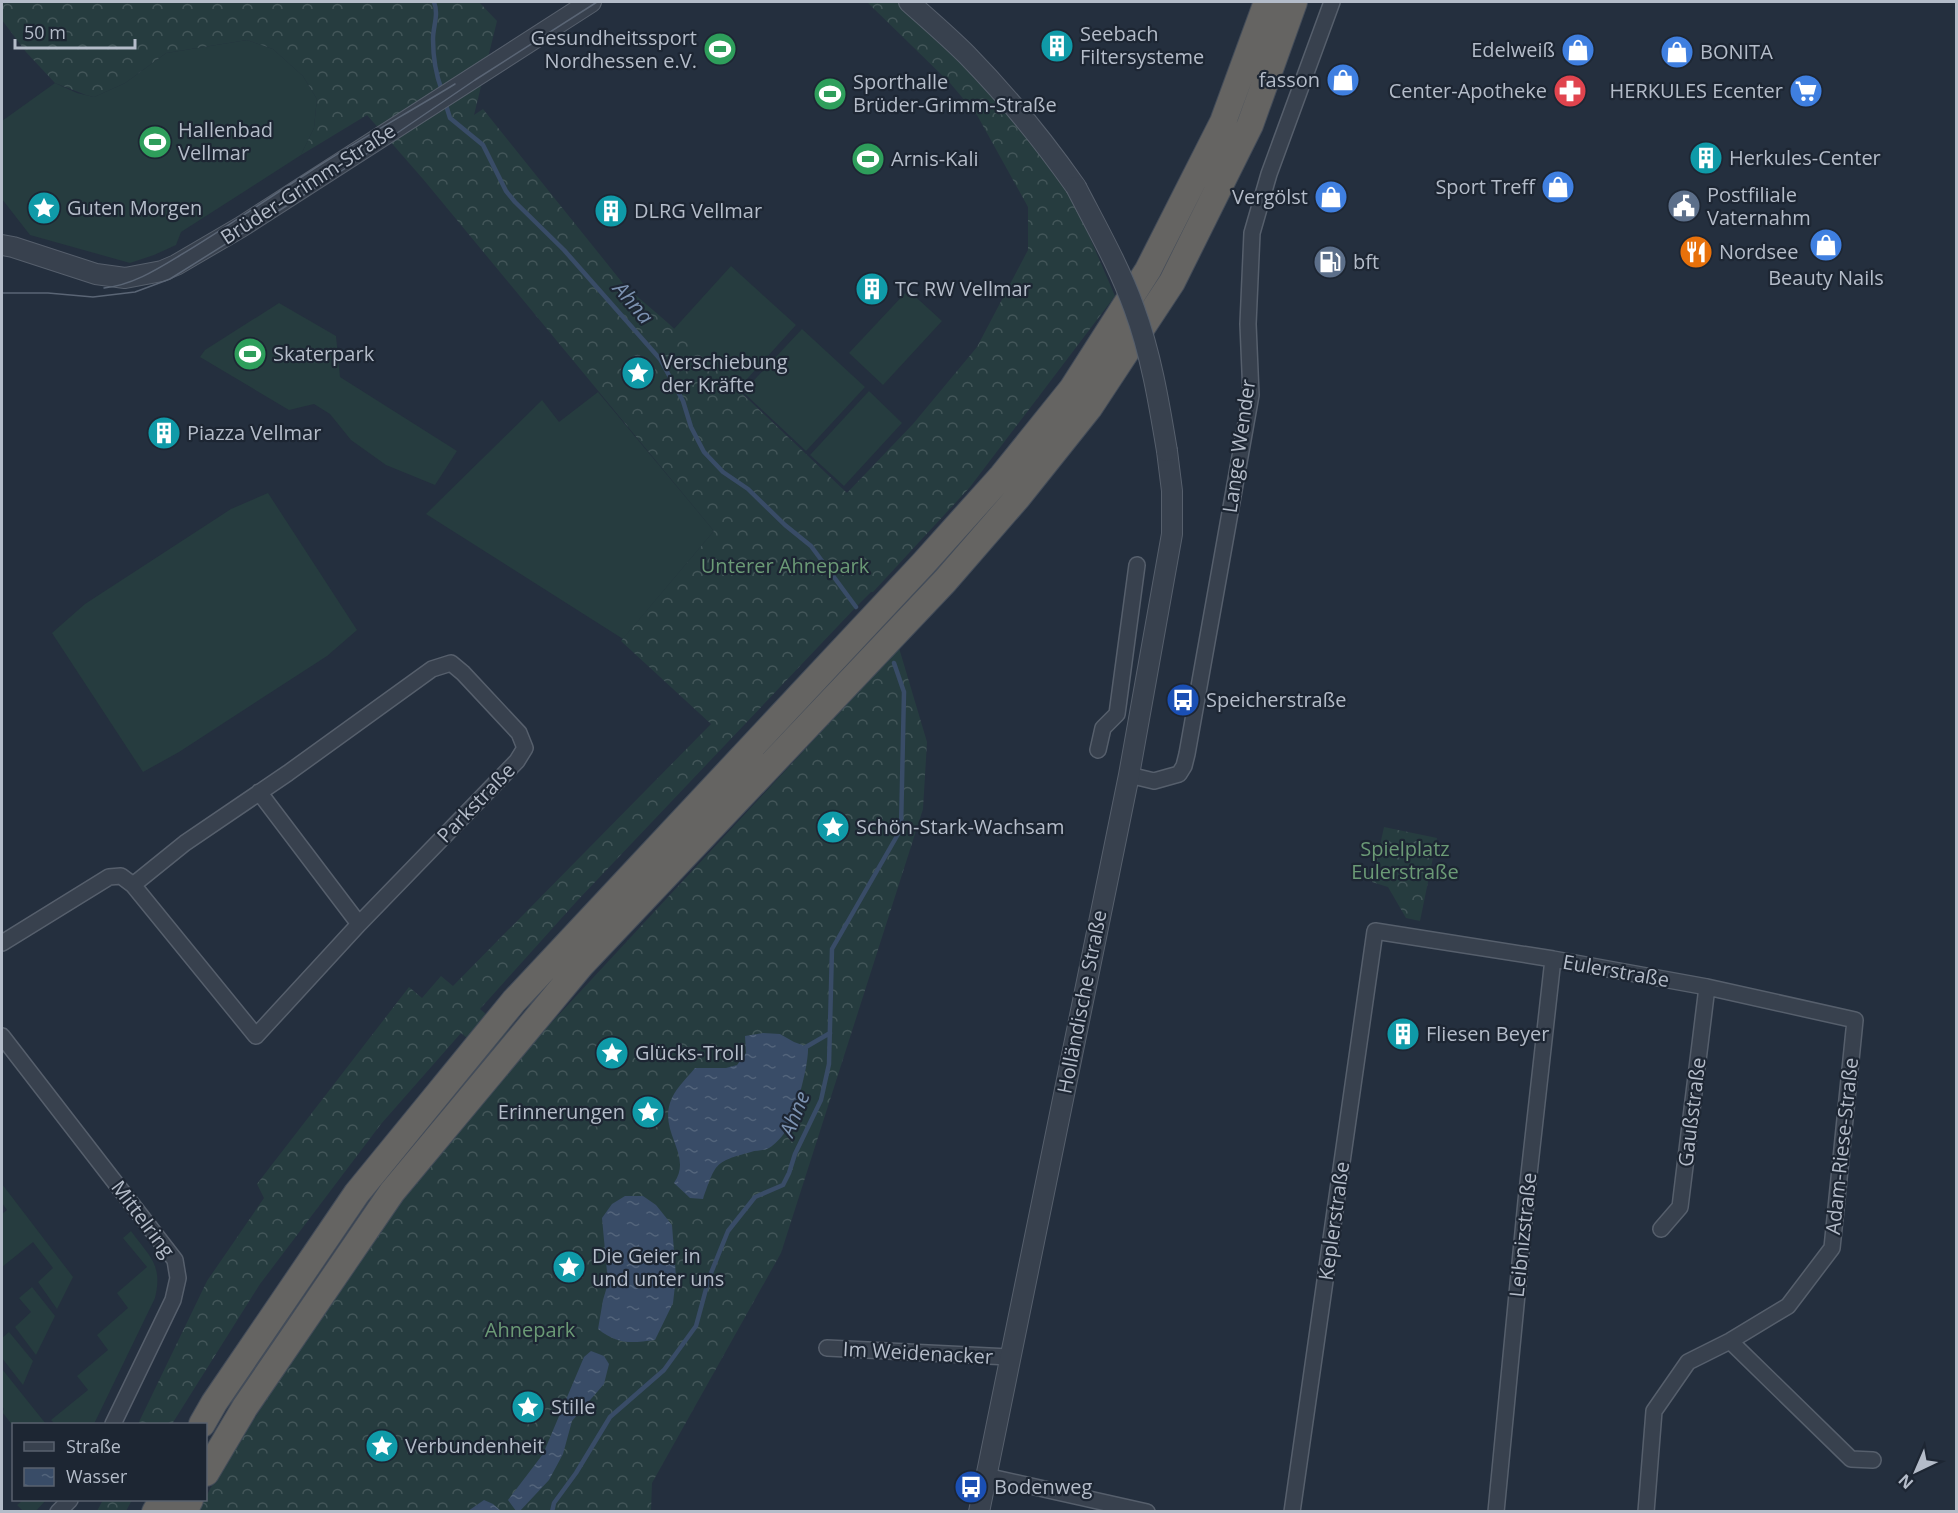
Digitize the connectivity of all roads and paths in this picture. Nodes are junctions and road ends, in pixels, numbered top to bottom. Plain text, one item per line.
1 (591, 2) edge
2 (909, 2) edge
3 (1267, 2) edge
4 (1294, 2) edge
5 (1332, 2) edge
6 (2, 245) edge
7 (1137, 565) dead end
8 (1098, 750) dead end
9 (1129, 775) junction
10 (259, 792) junction
11 (133, 885) junction
12 (359, 924) junction
13 (1375, 931) joint
14 (2, 943) edge
15 (1552, 959) junction
16 (1707, 987) junction
17 (1855, 1020) joint
18 (2, 1036) edge
19 (1661, 1229) dead end
20 (1730, 1341) junction
21 (827, 1348) dead end
22 (1009, 1357) junction
23 (114, 1423) edge
24 (203, 1423) edge
25 (1873, 1460) dead end
26 (207, 1471) edge
27 (986, 1476) junction
28 (69, 1501) edge
29 (1107, 1507) edge
30 (58, 1512) edge
31 (979, 1512) edge
32 (1147, 1512) edge
33 (1292, 1512) edge
34 (1496, 1512) edge
35 (1646, 1512) edge

1 - 6 street, Brüder-Grimm-Straße
2 - 9 street, Holländische Straße, bridge
3 - 24 highway
4 - 26 highway
5 - 9 street, Lange Wender
7 - 8 street
9 - 22 street, Holländische Straße
10 - 11 street, Parkstraße
10 - 12 street
10 - 12 street, Parkstraße
11 - 12 street, Parkstraße
11 - 14 street
13 - 15 street, Eulerstraße
13 - 33 street, Keplerstraße
15 - 16 street, Eulerstraße
15 - 34 street, Leibnizstraße
16 - 17 street, Eulerstraße
16 - 19 street, Gaußstraße
17 - 20 street, Adam-Riese-Straße
18 - 23 street, Mittelring
20 - 25 street
20 - 35 street, Adam-Riese-Straße
21 - 22 street, Im Weidenacker
22 - 27 street, Holländische Straße
27 - 29 street
27 - 31 street, Holländische Straße
28 - 30 street
29 - 32 street

